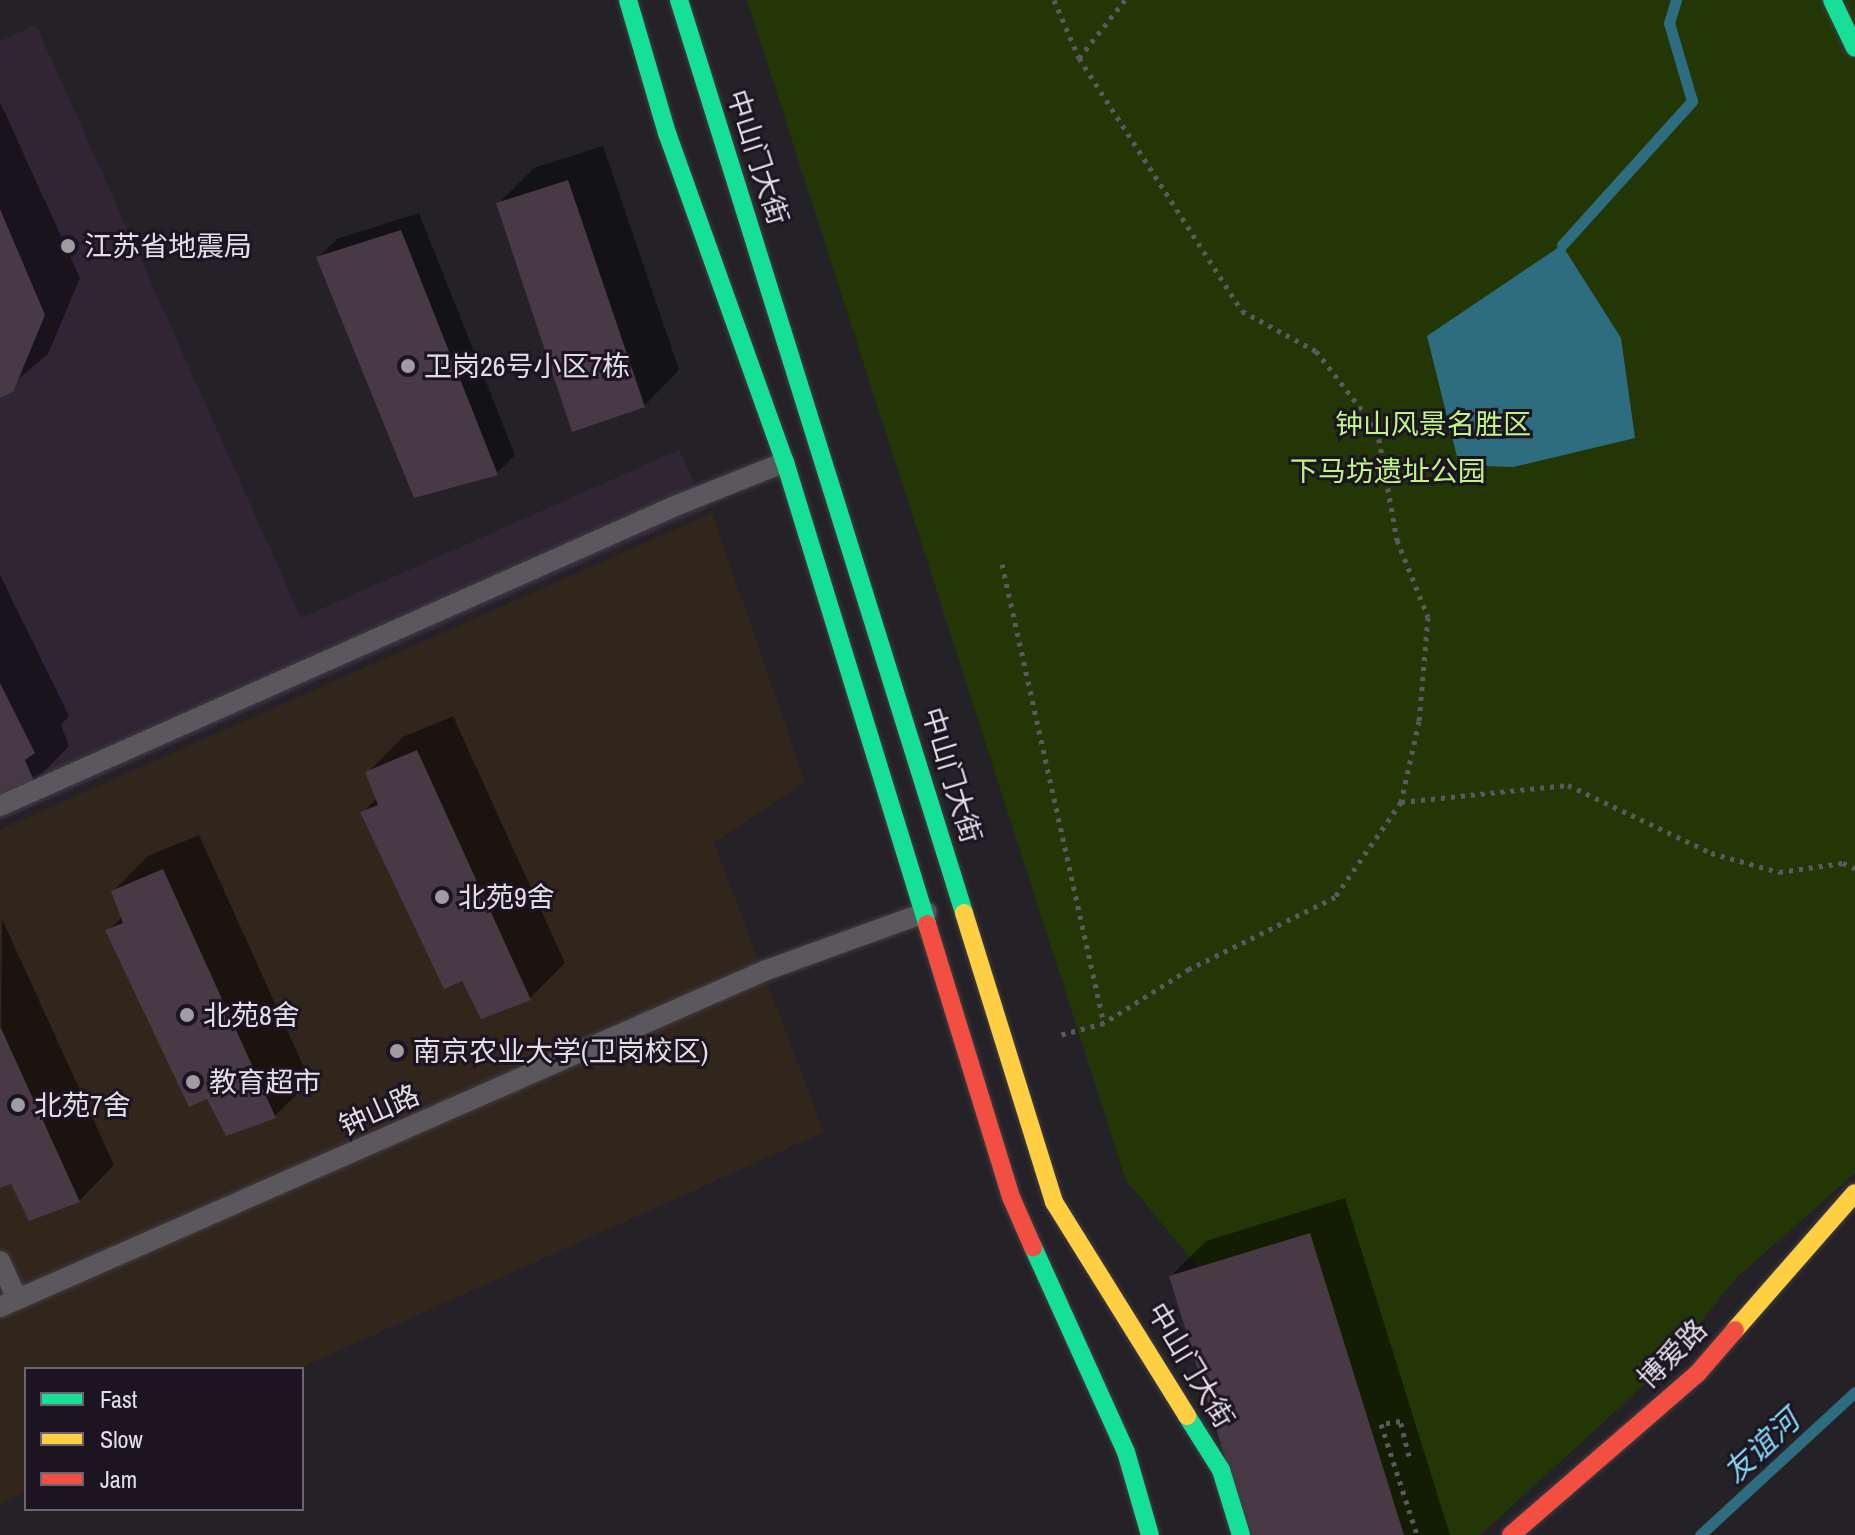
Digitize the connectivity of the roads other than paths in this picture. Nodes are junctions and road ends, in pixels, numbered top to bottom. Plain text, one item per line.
1 (628, 0) edge
2 (679, 0) edge
3 (1832, 0) edge
4 (1855, 48) edge
5 (785, 462) junction
6 (0, 806) edge
7 (961, 900) junction
8 (927, 912) junction
9 (1855, 1193) edge
10 (0, 1261) edge
11 (9, 1303) edge
12 (1150, 1535) edge
13 (1241, 1535) edge
14 (1511, 1535) edge

1 - 5 main road
2 - 7 main road, 中山门大街
3 - 4 main road
5 - 6 lane
5 - 8 main road
7 - 8 lane, 钟山路
7 - 13 main road, 中山门大街
8 - 11 lane, 钟山路
8 - 12 main road
9 - 14 main road, 博爱路
10 - 11 lane

